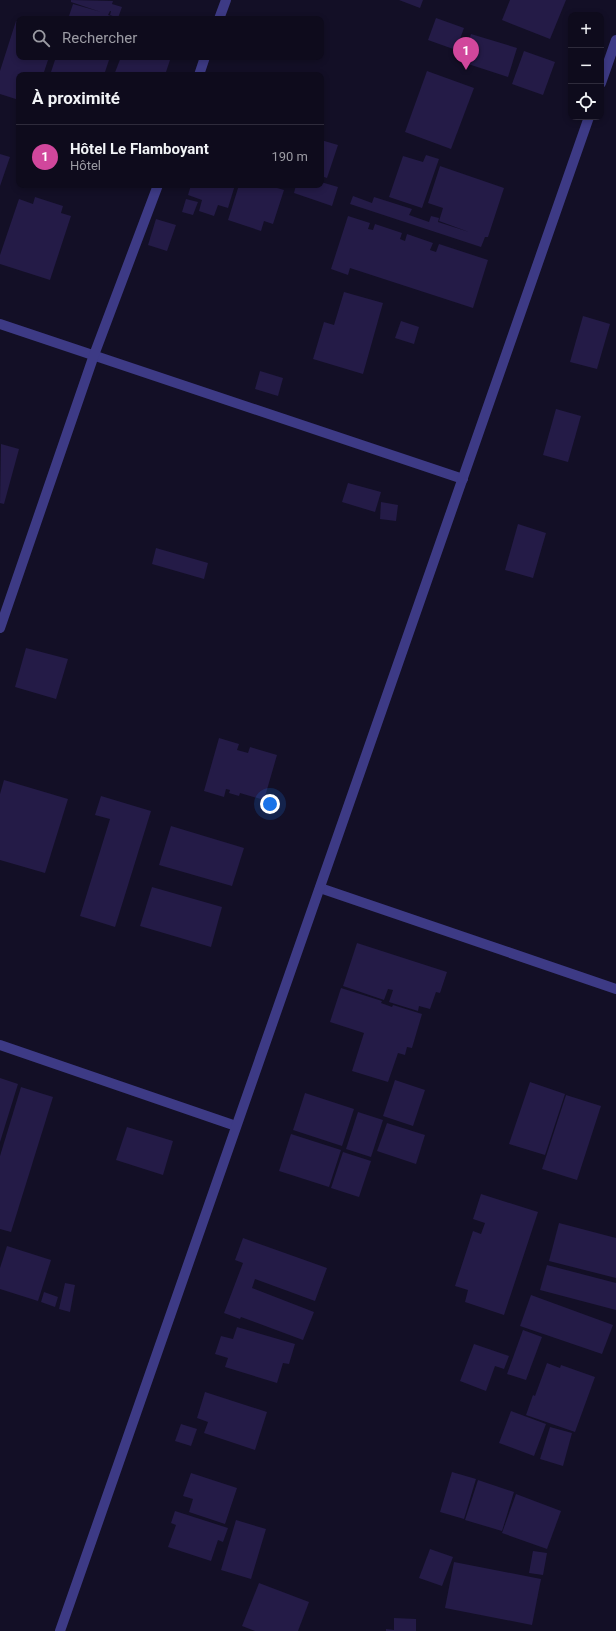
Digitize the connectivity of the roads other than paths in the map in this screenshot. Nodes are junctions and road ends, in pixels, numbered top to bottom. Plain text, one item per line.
1 (226, 0) edge
2 (220, 16) edge
3 (616, 40) edge
4 (204, 60) edge
5 (199, 72) edge
6 (604, 74) edge
7 (588, 120) edge
8 (157, 188) edge
9 (0, 324) edge
10 (94, 355) junction
11 (463, 479) junction
12 (0, 628) edge
13 (320, 888) junction
14 (616, 989) edge
15 (0, 1045) edge
16 (236, 1126) junction
17 (60, 1631) edge

1 - 2 street
3 - 6 street
4 - 5 street
7 - 11 street
8 - 10 street
9 - 10 street
10 - 11 street
10 - 12 street
11 - 13 street
13 - 14 street
13 - 16 street
15 - 16 street
16 - 17 street

